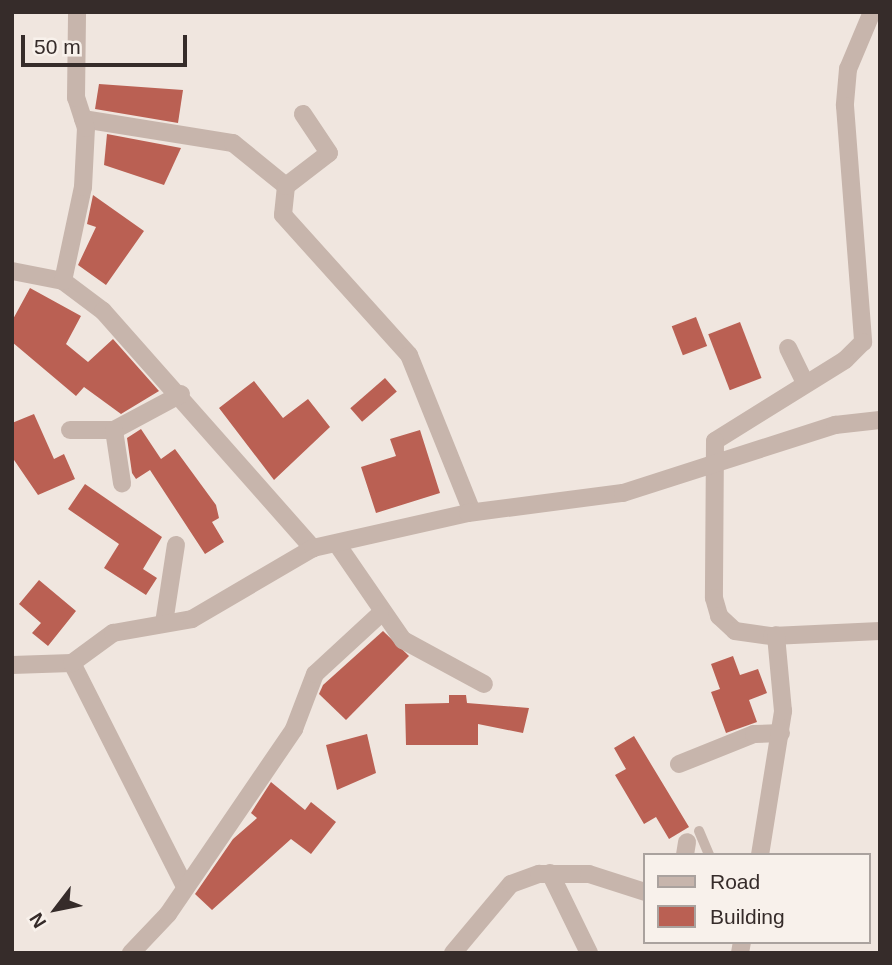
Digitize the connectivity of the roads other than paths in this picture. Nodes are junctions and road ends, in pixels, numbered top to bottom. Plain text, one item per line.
1 (77, 12) edge
2 (872, 12) edge
3 (303, 114) dead end
4 (83, 119) junction
5 (286, 187) junction
6 (12, 271) edge
7 (63, 281) junction
8 (788, 348) dead end
9 (804, 383) junction
10 (181, 394) junction
11 (880, 421) edge
12 (70, 430) dead end
13 (114, 430) junction
14 (715, 466) junction
15 (122, 483) dead end
16 (472, 512) junction
17 (176, 545) dead end
18 (340, 547) junction
19 (313, 548) junction
20 (380, 614) junction
21 (164, 623) junction
22 (880, 631) edge
23 (776, 635) junction
24 (72, 663) junction
25 (12, 665) edge
26 (484, 684) dead end
27 (781, 733) junction
28 (679, 764) dead end
29 (691, 843) edge
30 (706, 853) edge
31 (760, 853) edge
32 (550, 873) junction
33 (185, 887) junction
34 (644, 892) edge
35 (131, 953) edge
36 (453, 953) edge
37 (589, 953) edge

1 - 4 street
2 - 9 street
3 - 5 street
4 - 5 street
4 - 7 street
5 - 16 street
6 - 7 street
7 - 10 street
8 - 9 street
9 - 14 street
10 - 13 street
10 - 19 street
11 - 14 street
12 - 13 street
13 - 15 street
14 - 16 street
14 - 23 street
16 - 18 street
17 - 21 street
18 - 19 street
18 - 20 street
19 - 21 street
20 - 26 street
20 - 33 street
21 - 24 street
22 - 23 street
23 - 27 street
24 - 25 street
24 - 33 street
27 - 28 street
27 - 31 street
29 - 30 lane
32 - 34 street
32 - 36 street
32 - 37 street
33 - 35 street

